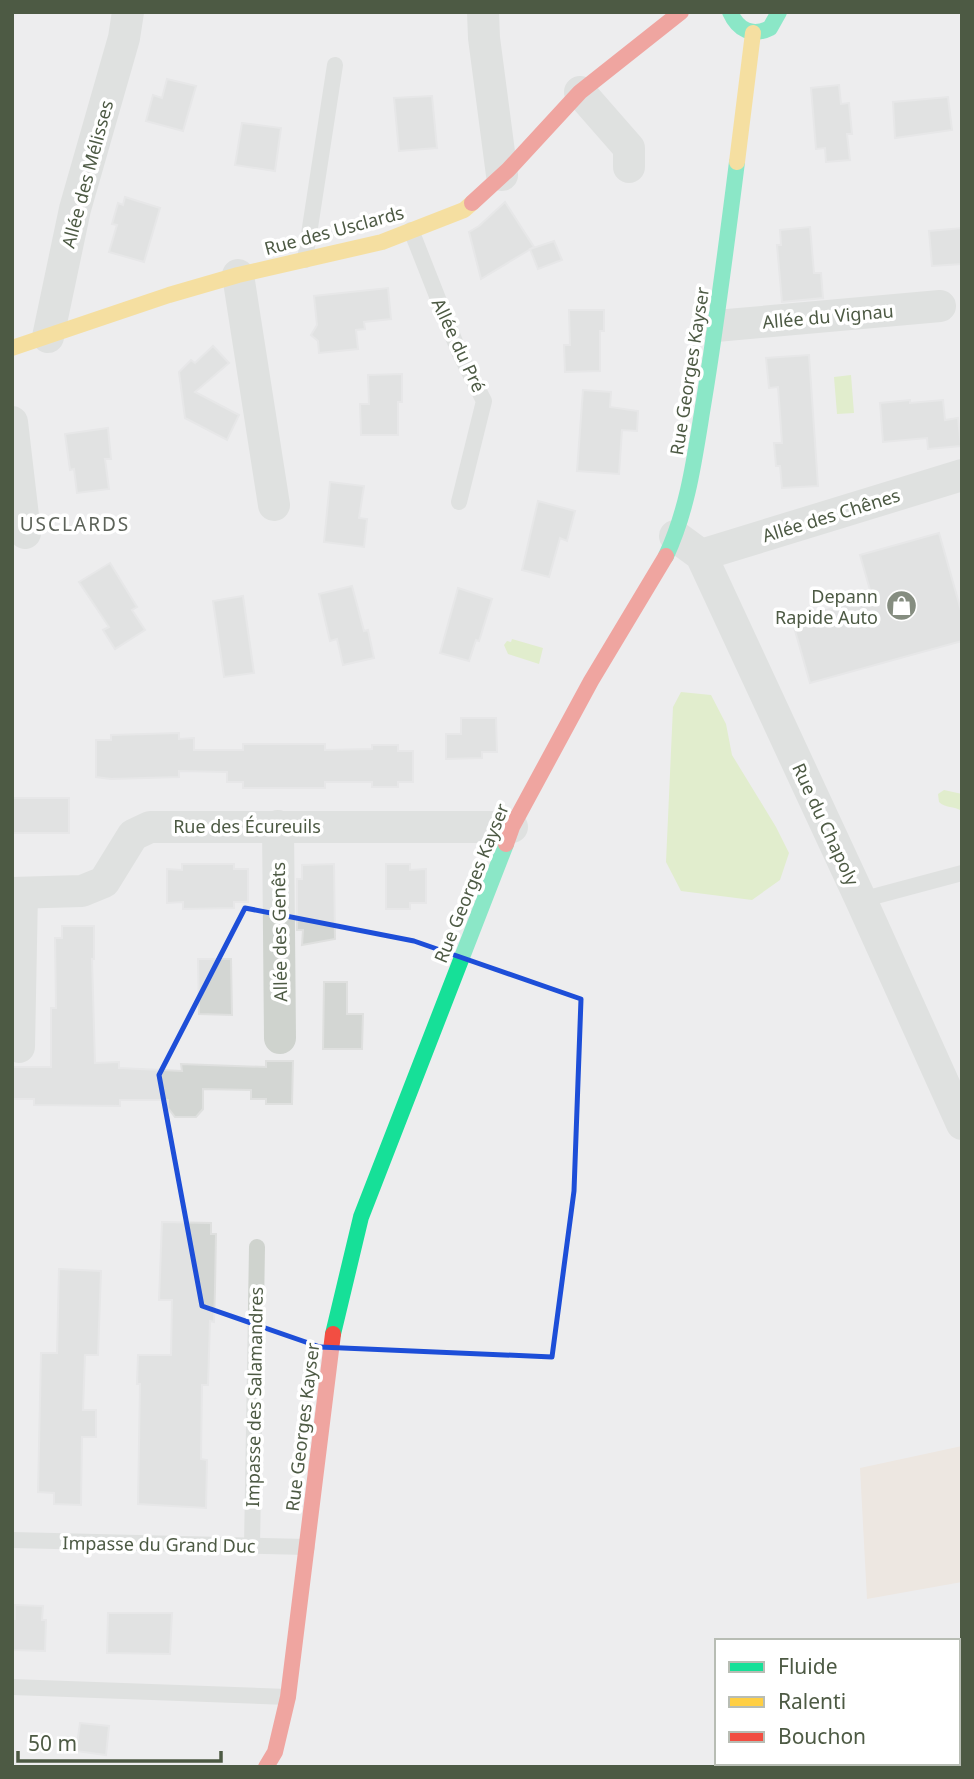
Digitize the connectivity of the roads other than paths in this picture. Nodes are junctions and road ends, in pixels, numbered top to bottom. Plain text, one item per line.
1 (128, 12) edge
2 (484, 12) edge
3 (681, 12) edge
4 (730, 12) edge
5 (779, 12) edge
6 (753, 33) junction
7 (335, 65) dead end
8 (580, 92) junction
9 (629, 167) dead end
10 (502, 175) junction
11 (411, 230) junction
12 (305, 260) junction
13 (238, 275) junction
14 (940, 306) dead end
15 (716, 326) junction
16 (48, 337) junction
17 (12, 348) edge
18 (12, 422) edge
19 (962, 475) edge
20 (459, 502) dead end
21 (274, 505) dead end
22 (25, 533) dead end
23 (675, 536) junction
24 (701, 555) junction
25 (278, 826) junction
26 (512, 827) junction
27 (962, 873) edge
28 (17, 893) edge
29 (861, 900) junction
30 (280, 1038) dead end
31 (19, 1047) dead end
32 (962, 1124) edge
33 (257, 1247) dead end
34 (12, 1540) edge
35 (252, 1546) junction
36 (306, 1547) junction
37 (12, 1687) edge
38 (288, 1697) junction
39 (266, 1767) edge

1 - 16 street, Allée des Mélisses
2 - 10 street
3 - 8 street, Rue des Usclards
4 - 6 street
5 - 6 street
6 - 15 street, Rue Georges Kayser
7 - 12 lane
8 - 9 street
8 - 10 street, Rue des Usclards
10 - 11 street, Rue des Usclards
11 - 12 street, Rue des Usclards
11 - 20 lane, Allée du Pré
12 - 13 street, Rue des Usclards
13 - 16 street, Rue des Usclards
13 - 21 street
14 - 15 street, Allée du Vignau
15 - 23 street, Rue Georges Kayser
16 - 17 street, Rue des Usclards
18 - 22 street
19 - 24 street, Allée des Chênes
23 - 24 street, Rue du Chapoly
23 - 26 street, Rue Georges Kayser
24 - 29 street, Rue du Chapoly
25 - 26 street, Rue des Écureuils
25 - 28 street, Rue des Écureuils
25 - 30 street, Allée des Genêts
26 - 36 street, Rue Georges Kayser
27 - 29 lane
28 - 31 street
29 - 32 street, Rue du Chapoly
33 - 35 lane, Impasse des Salamandres
34 - 35 lane, Impasse du Grand Duc
35 - 36 lane, Impasse du Grand Duc
36 - 38 street, Rue Georges Kayser
37 - 38 lane
38 - 39 street, Rue Georges Kayser

